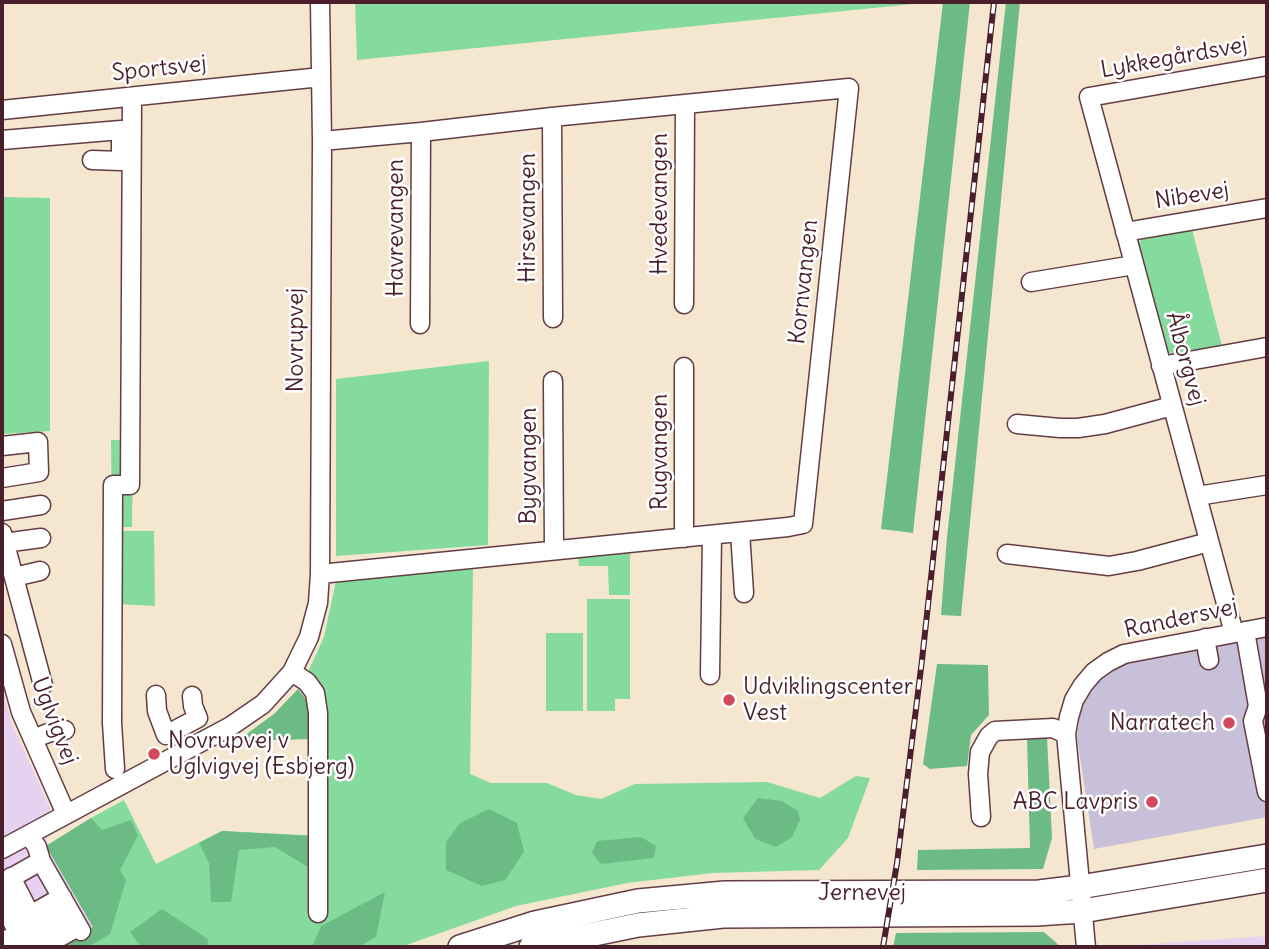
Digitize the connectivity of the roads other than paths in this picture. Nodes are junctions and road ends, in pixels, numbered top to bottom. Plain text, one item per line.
1 (320, 2) edge
2 (1267, 66) edge
3 (321, 77) junction
4 (127, 97) junction
5 (1089, 97) joint
6 (685, 104) junction
7 (2, 110) edge
8 (552, 117) junction
9 (121, 130) junction
10 (421, 132) junction
11 (2, 140) edge
12 (322, 141) junction
13 (92, 160) dead end
14 (1267, 208) edge
15 (1125, 232) junction
16 (1134, 265) junction
17 (1031, 282) dead end
18 (684, 304) dead end
19 (553, 318) dead end
20 (420, 324) dead end
21 (1267, 347) edge
22 (1161, 366) junction
23 (684, 367) dead end
24 (553, 381) dead end
25 (1172, 406) junction
26 (1017, 424) dead end
27 (2, 446) edge
28 (2, 478) edge
29 (1267, 485) edge
30 (1197, 496) junction
31 (41, 505) dead end
32 (2, 511) edge
33 (740, 532) junction
34 (712, 535) junction
35 (684, 537) junction
36 (3, 538) edge
37 (41, 538) dead end
38 (1209, 542) junction
39 (554, 550) junction
40 (1007, 554) dead end
41 (40, 571) dead end
42 (320, 574) junction
43 (13, 577) junction
44 (744, 593) dead end
45 (1267, 627) edge
46 (1239, 632) junction
47 (1205, 638) junction
48 (2, 645) edge
49 (1209, 660) dead end
50 (292, 672) junction
51 (710, 675) dead end
52 (43, 685) dead end
53 (156, 695) dead end
54 (192, 696) dead end
55 (184, 725) junction
56 (65, 730) dead end
57 (1066, 734) junction
58 (33, 738) junction
59 (195, 746) junction
60 (115, 769) dead end
61 (1267, 792) edge
62 (66, 814) junction
63 (981, 817) dead end
64 (29, 835) junction
65 (2, 849) edge
66 (1267, 856) edge
67 (41, 860) junction
68 (1186, 870) junction
69 (1267, 880) edge
70 (5, 882) edge
71 (1080, 887) junction
72 (2, 902) edge
73 (1082, 911) junction
74 (70, 912) junction
75 (318, 914) dead end
76 (973, 915) junction
77 (37, 930) edge
78 (2, 942) edge
79 (20, 947) edge
80 (460, 947) edge
81 (531, 947) edge
82 (1086, 947) edge

1 - 3 street, Novrupvej
2 - 5 street, Lykkegårdsvej
3 - 4 street, Sportsvej
3 - 12 street, Novrupvej
4 - 7 street, Sportsvej
4 - 9 street
4 - 60 street
5 - 15 street, Ålborgvej
6 - 8 street, Kornvangen
6 - 18 street, Hvedevangen
6 - 33 street, Kornvangen
8 - 10 street, Kornvangen
8 - 19 street, Hirsevangen
9 - 11 street
9 - 13 street
10 - 12 street, Kornvangen
10 - 20 street, Havrevangen
12 - 42 street, Novrupvej
14 - 15 street, Nibevej
15 - 16 street, Ålborgvej
16 - 17 street
16 - 22 street, Ålborgvej
21 - 22 street
22 - 25 street, Ålborgvej
23 - 35 street, Rugvangen
24 - 39 street, Bygvangen
25 - 26 street
25 - 30 street, Ålborgvej
27 - 28 street
29 - 30 street
30 - 38 street, Ålborgvej
31 - 32 street
33 - 34 street, Kornvangen
33 - 44 street
34 - 35 street, Kornvangen
34 - 51 street
35 - 39 street, Kornvangen
36 - 37 street
36 - 43 street
38 - 40 street
38 - 46 street, Ålborgvej
39 - 42 street, Kornvangen
41 - 43 street
42 - 50 street, Novrupvej
43 - 52 street
45 - 46 street, Randersvej
46 - 47 street, Randersvej
46 - 61 street, Ålborgvej
47 - 49 street
47 - 57 street, Randersvej
48 - 58 street, Uglvigvej
50 - 59 street, Novrupvej
50 - 75 street
53 - 55 street
54 - 55 street
55 - 59 street
56 - 58 street
57 - 63 street
57 - 71 street, Randersvej
58 - 62 street, Uglvigvej
59 - 62 street, Novrupvej
62 - 64 street, Novrupvej
64 - 65 street, Novrupvej
64 - 67 street
66 - 68 main road, Jernevej
67 - 70 street
67 - 74 street
68 - 71 main road, Jernevej
68 - 73 main road
69 - 73 main road, Jernevej
70 - 77 street
70 - 79 street
71 - 73 street, Randersvej
71 - 76 main road
71 - 80 main road, Jernevej
72 - 78 street
73 - 76 main road, Jernevej
73 - 82 street, Randersvej
74 - 77 street
74 - 77 street
76 - 81 main road, Jernevej

